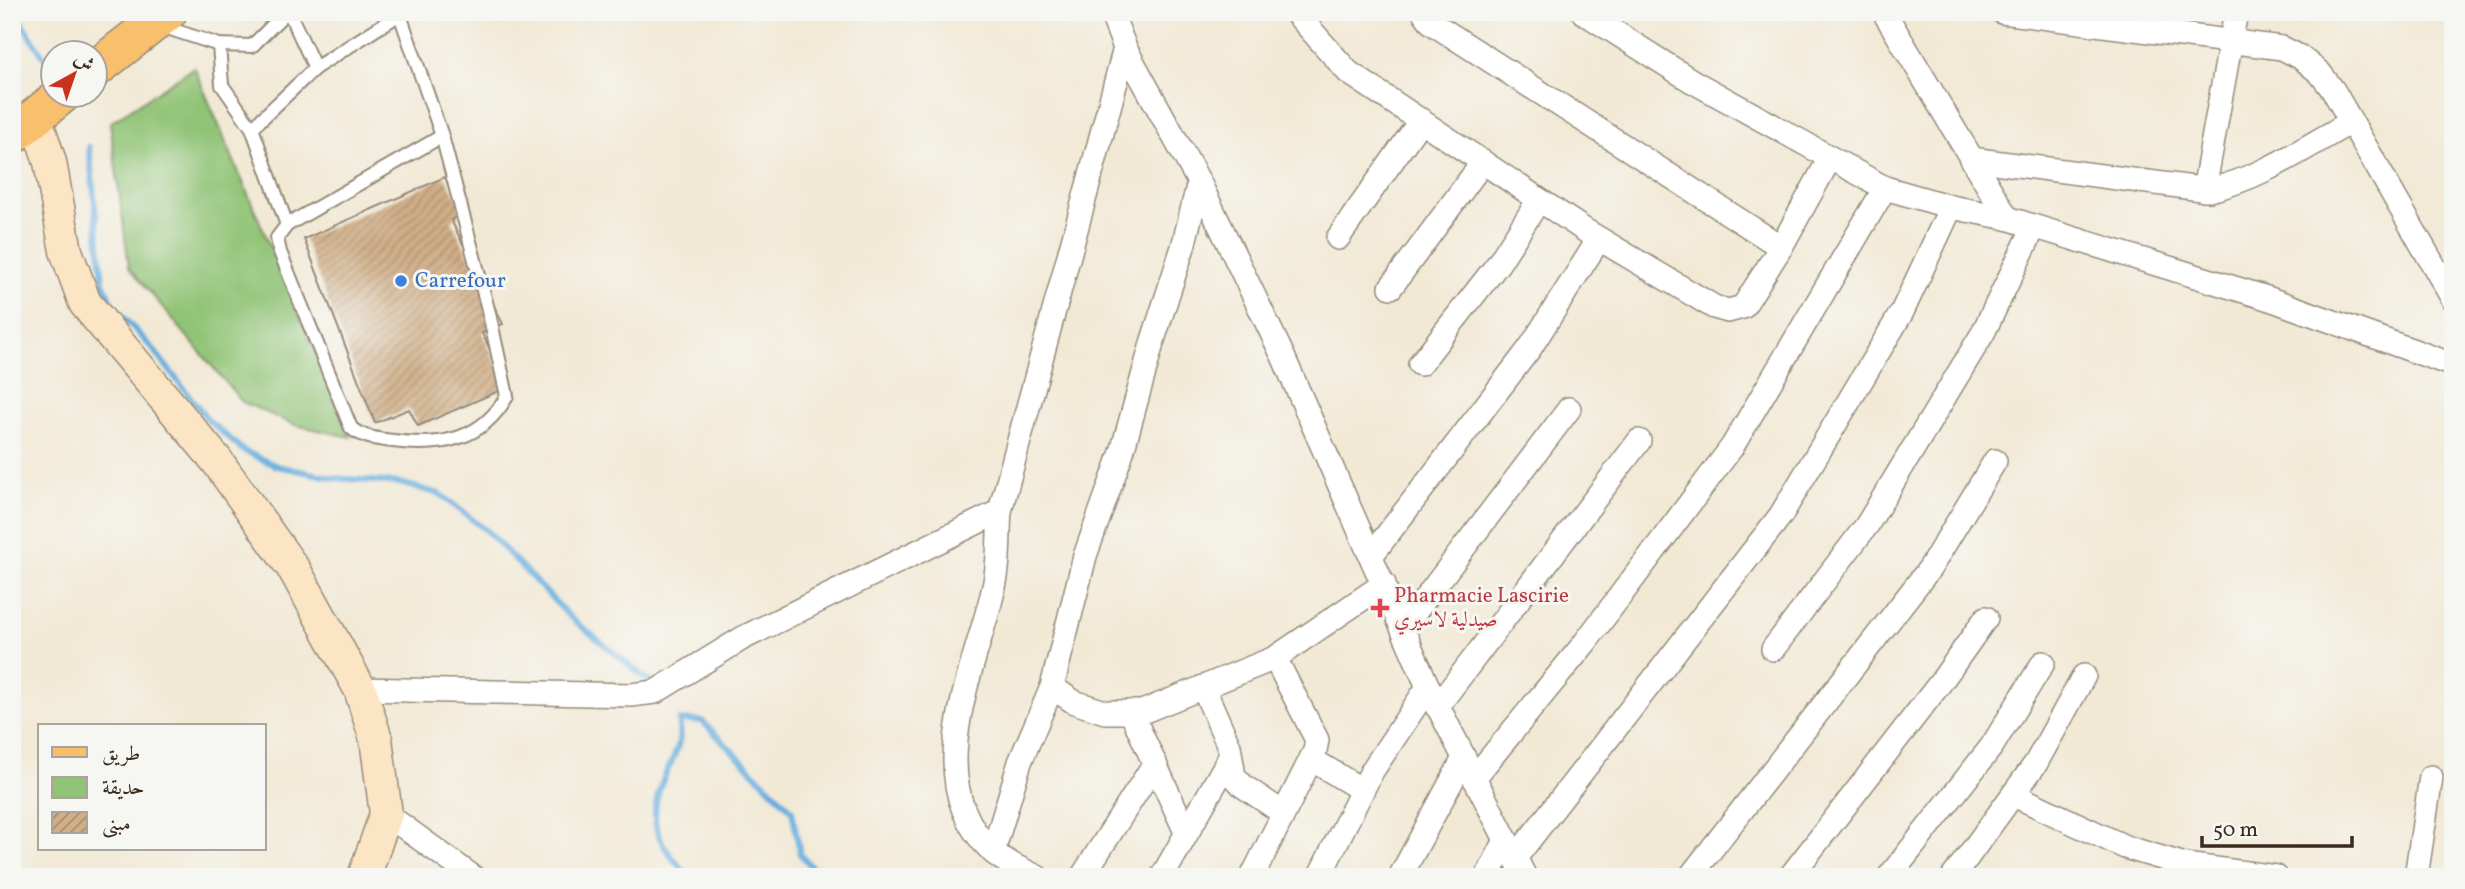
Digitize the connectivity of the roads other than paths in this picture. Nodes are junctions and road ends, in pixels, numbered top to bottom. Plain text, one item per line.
1 (288, 12) edge
2 (1111, 12) edge
3 (1295, 12) edge
4 (1424, 12) edge
5 (1583, 12) edge
6 (1884, 12) edge
7 (2002, 12) edge
8 (2236, 12) edge
9 (399, 13) edge
10 (161, 18) edge
11 (2230, 40) junction
12 (219, 46) junction
13 (1125, 48) junction
14 (108, 59) edge
15 (315, 68) junction
16 (37, 116) edge
17 (1421, 120) junction
18 (2351, 122) junction
19 (252, 128) junction
20 (442, 136) junction
21 (1830, 158) junction
22 (1971, 159) junction
23 (1483, 162) junction
24 (1199, 182) junction
25 (1885, 188) junction
26 (2204, 190) junction
27 (1539, 200) junction
28 (1951, 207) junction
29 (2007, 218) junction
30 (286, 225) junction
31 (2034, 227) junction
32 (1338, 238) dead end
33 (1599, 239) junction
34 (1781, 247) junction
35 (2446, 270) edge
36 (1391, 287) dead end
37 (2453, 299) edge
38 (1420, 364) dead end
39 (2453, 365) edge
40 (1569, 409) dead end
41 (1639, 441) dead end
42 (1995, 461) dead end
43 (1000, 511) junction
44 (1370, 556) junction
45 (1384, 584) junction
46 (1986, 618) dead end
47 (1404, 628) junction
48 (1773, 649) dead end
49 (1275, 658) junction
50 (2043, 663) dead end
51 (2084, 676) dead end
52 (1052, 687) junction
53 (1203, 687) junction
54 (360, 689) junction
55 (1432, 697) junction
56 (1131, 712) junction
57 (1230, 757) junction
58 (1311, 759) junction
59 (1155, 763) junction
60 (1468, 769) junction
61 (2431, 777) dead end
62 (1362, 790) junction
63 (2014, 795) junction
64 (1283, 813) junction
65 (386, 814) junction
66 (1186, 832) junction
67 (993, 852) junction
68 (1516, 858) edge
69 (364, 877) edge
70 (472, 877) edge
71 (1037, 877) edge
72 (1082, 877) edge
73 (1162, 877) edge
74 (1252, 877) edge
75 (1319, 877) edge
76 (1400, 877) edge
77 (1487, 877) edge
78 (1690, 877) edge
79 (1790, 877) edge
80 (1889, 877) edge
81 (1953, 877) edge
82 (2276, 877) edge
83 (2416, 877) edge

1 - 12 lane
1 - 15 lane
2 - 13 street
3 - 17 street
4 - 34 street
5 - 21 street
6 - 22 street
7 - 11 street
8 - 11 street
9 - 15 lane
9 - 20 lane
10 - 12 lane
10 - 14 main road
11 - 18 street
11 - 26 street
12 - 19 lane
13 - 24 street
13 - 43 street
15 - 19 lane
16 - 54 street
17 - 23 street
17 - 32 street
18 - 26 street
18 - 35 street
19 - 30 lane
20 - 30 lane
20 - 30 lane
21 - 25 street
21 - 34 street
22 - 26 street
22 - 29 street
23 - 27 street
23 - 36 street
24 - 44 street
24 - 52 street
25 - 28 street
25 - 60 street
27 - 33 street
27 - 38 street
28 - 29 street
28 - 68 street
29 - 31 street
31 - 39 street
31 - 48 street
33 - 34 street
33 - 44 street
35 - 37 street
40 - 47 street
41 - 55 street
42 - 78 street
43 - 54 street
43 - 67 street
44 - 45 street
45 - 47 street
45 - 49 street
46 - 79 street
47 - 55 street
49 - 53 street
49 - 58 street
50 - 80 street
51 - 63 street
52 - 56 street
52 - 67 street
53 - 56 street
53 - 57 street
54 - 65 street
55 - 60 street
55 - 62 street
56 - 59 street
57 - 64 street
57 - 66 street
58 - 62 street
58 - 64 street
59 - 66 street
59 - 72 street
60 - 68 street
60 - 76 street
61 - 83 street
62 - 75 street
63 - 81 street
63 - 82 street
64 - 74 street
65 - 69 street
65 - 70 street
66 - 73 street
67 - 71 street
68 - 77 street

